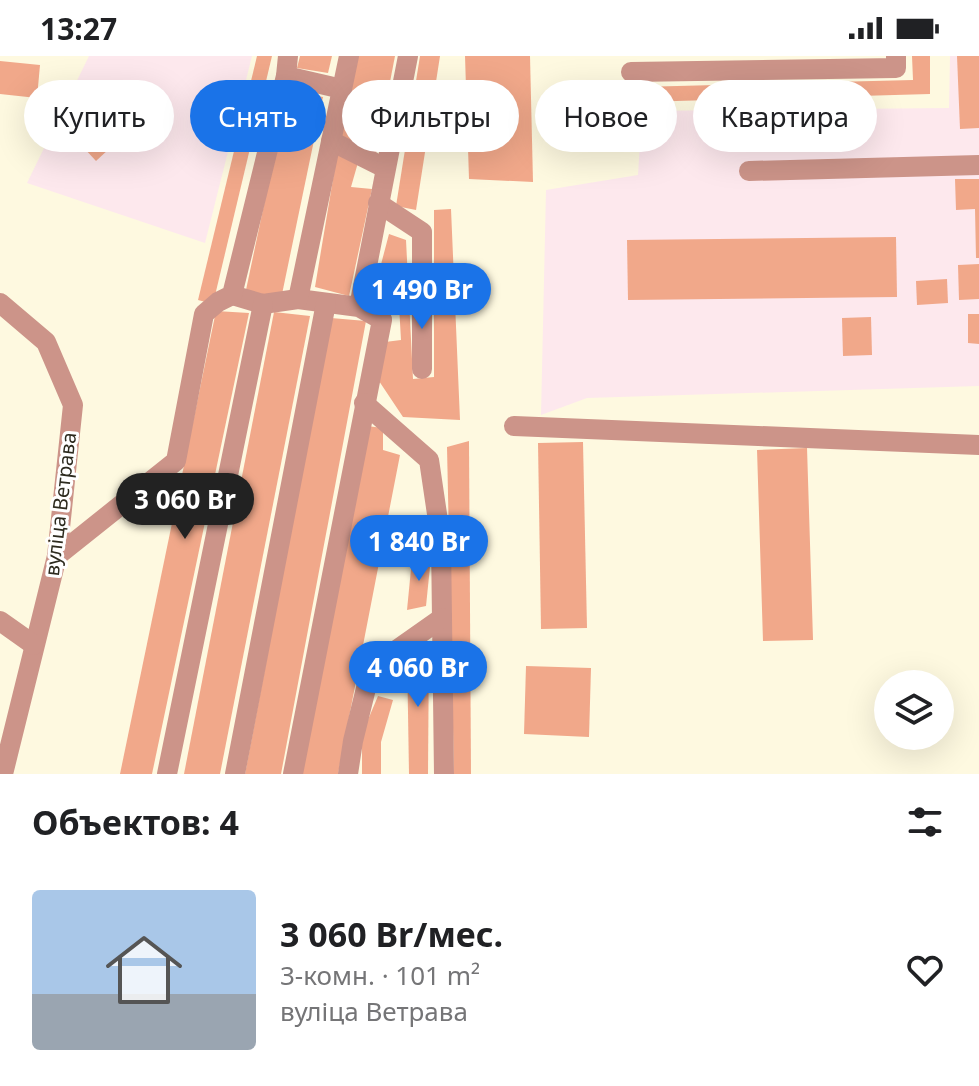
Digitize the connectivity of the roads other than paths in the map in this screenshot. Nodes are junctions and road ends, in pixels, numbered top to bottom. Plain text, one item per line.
1 (349, 56) edge
2 (408, 56) edge
3 (896, 56) edge
4 (287, 66) edge
5 (631, 72) dead end
6 (344, 80) edge
7 (342, 89) joint
8 (331, 141) junction
9 (979, 165) edge
10 (385, 168) junction
11 (749, 171) dead end
12 (378, 203) junction
13 (232, 295) junction
14 (298, 299) junction
15 (0, 303) edge
16 (326, 303) junction
17 (263, 304) junction
18 (359, 307) junction
19 (422, 369) dead end
20 (364, 403) junction
21 (514, 426) dead end
22 (979, 445) edge
23 (57, 556) junction
24 (442, 618) junction
25 (0, 621) edge
26 (34, 645) junction
27 (3, 774) edge
28 (167, 774) edge
29 (235, 774) edge
30 (293, 774) edge
31 (348, 774) edge
32 (444, 774) edge

1 - 6 street
2 - 10 street
3 - 5 street
4 - 7 street
4 - 13 street
7 - 8 street
8 - 10 street
8 - 14 street
9 - 11 street
10 - 12 street
12 - 18 street
12 - 19 street
13 - 17 street
13 - 23 street
14 - 16 street
14 - 17 street
15 - 23 street, вуліца Ветрава
16 - 18 street
16 - 29 street
17 - 28 street
18 - 20 street
20 - 24 street
20 - 30 street
21 - 22 street
23 - 26 street, вуліца Ветрава
24 - 31 street
24 - 32 street
25 - 26 street
26 - 27 street, вуліца Ветрава

